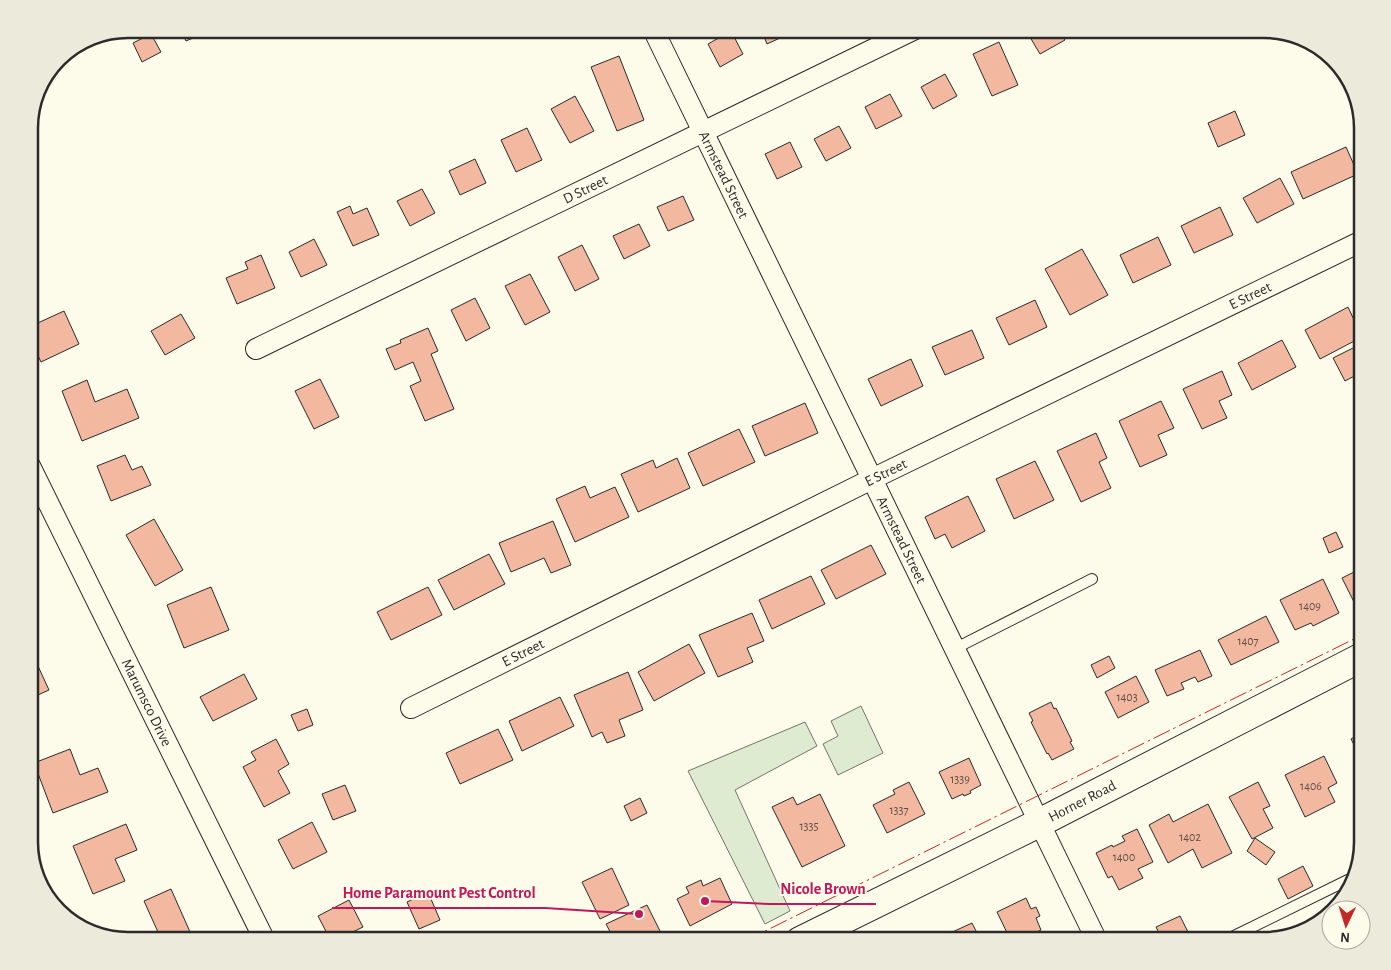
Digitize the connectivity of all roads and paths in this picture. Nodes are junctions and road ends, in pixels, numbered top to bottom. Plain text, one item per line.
1 (656, 38) edge
2 (896, 38) edge
3 (703, 132) junction
4 (1354, 245) edge
5 (256, 349) dead end
6 (872, 478) junction
7 (38, 482) edge
8 (1092, 579) dead end
9 (954, 649) junction
10 (1354, 661) edge
11 (411, 708) dead end
12 (1039, 823) junction
13 (1345, 882) edge
14 (261, 932) edge
15 (818, 932) edge
16 (1092, 932) edge
17 (1242, 932) edge

1 - 3 street, Armstead Street
2 - 3 street, D Street
3 - 5 street, D Street
3 - 6 street, Armstead Street
4 - 6 street, E Street
6 - 9 street, Armstead Street
6 - 11 street, E Street
7 - 14 street, Marumsco Drive
8 - 9 lane
9 - 12 street, Armstead Street
10 - 12 main road, Horner Road
12 - 15 main road, Horner Road
12 - 16 street, Armstead Street
13 - 17 lane

